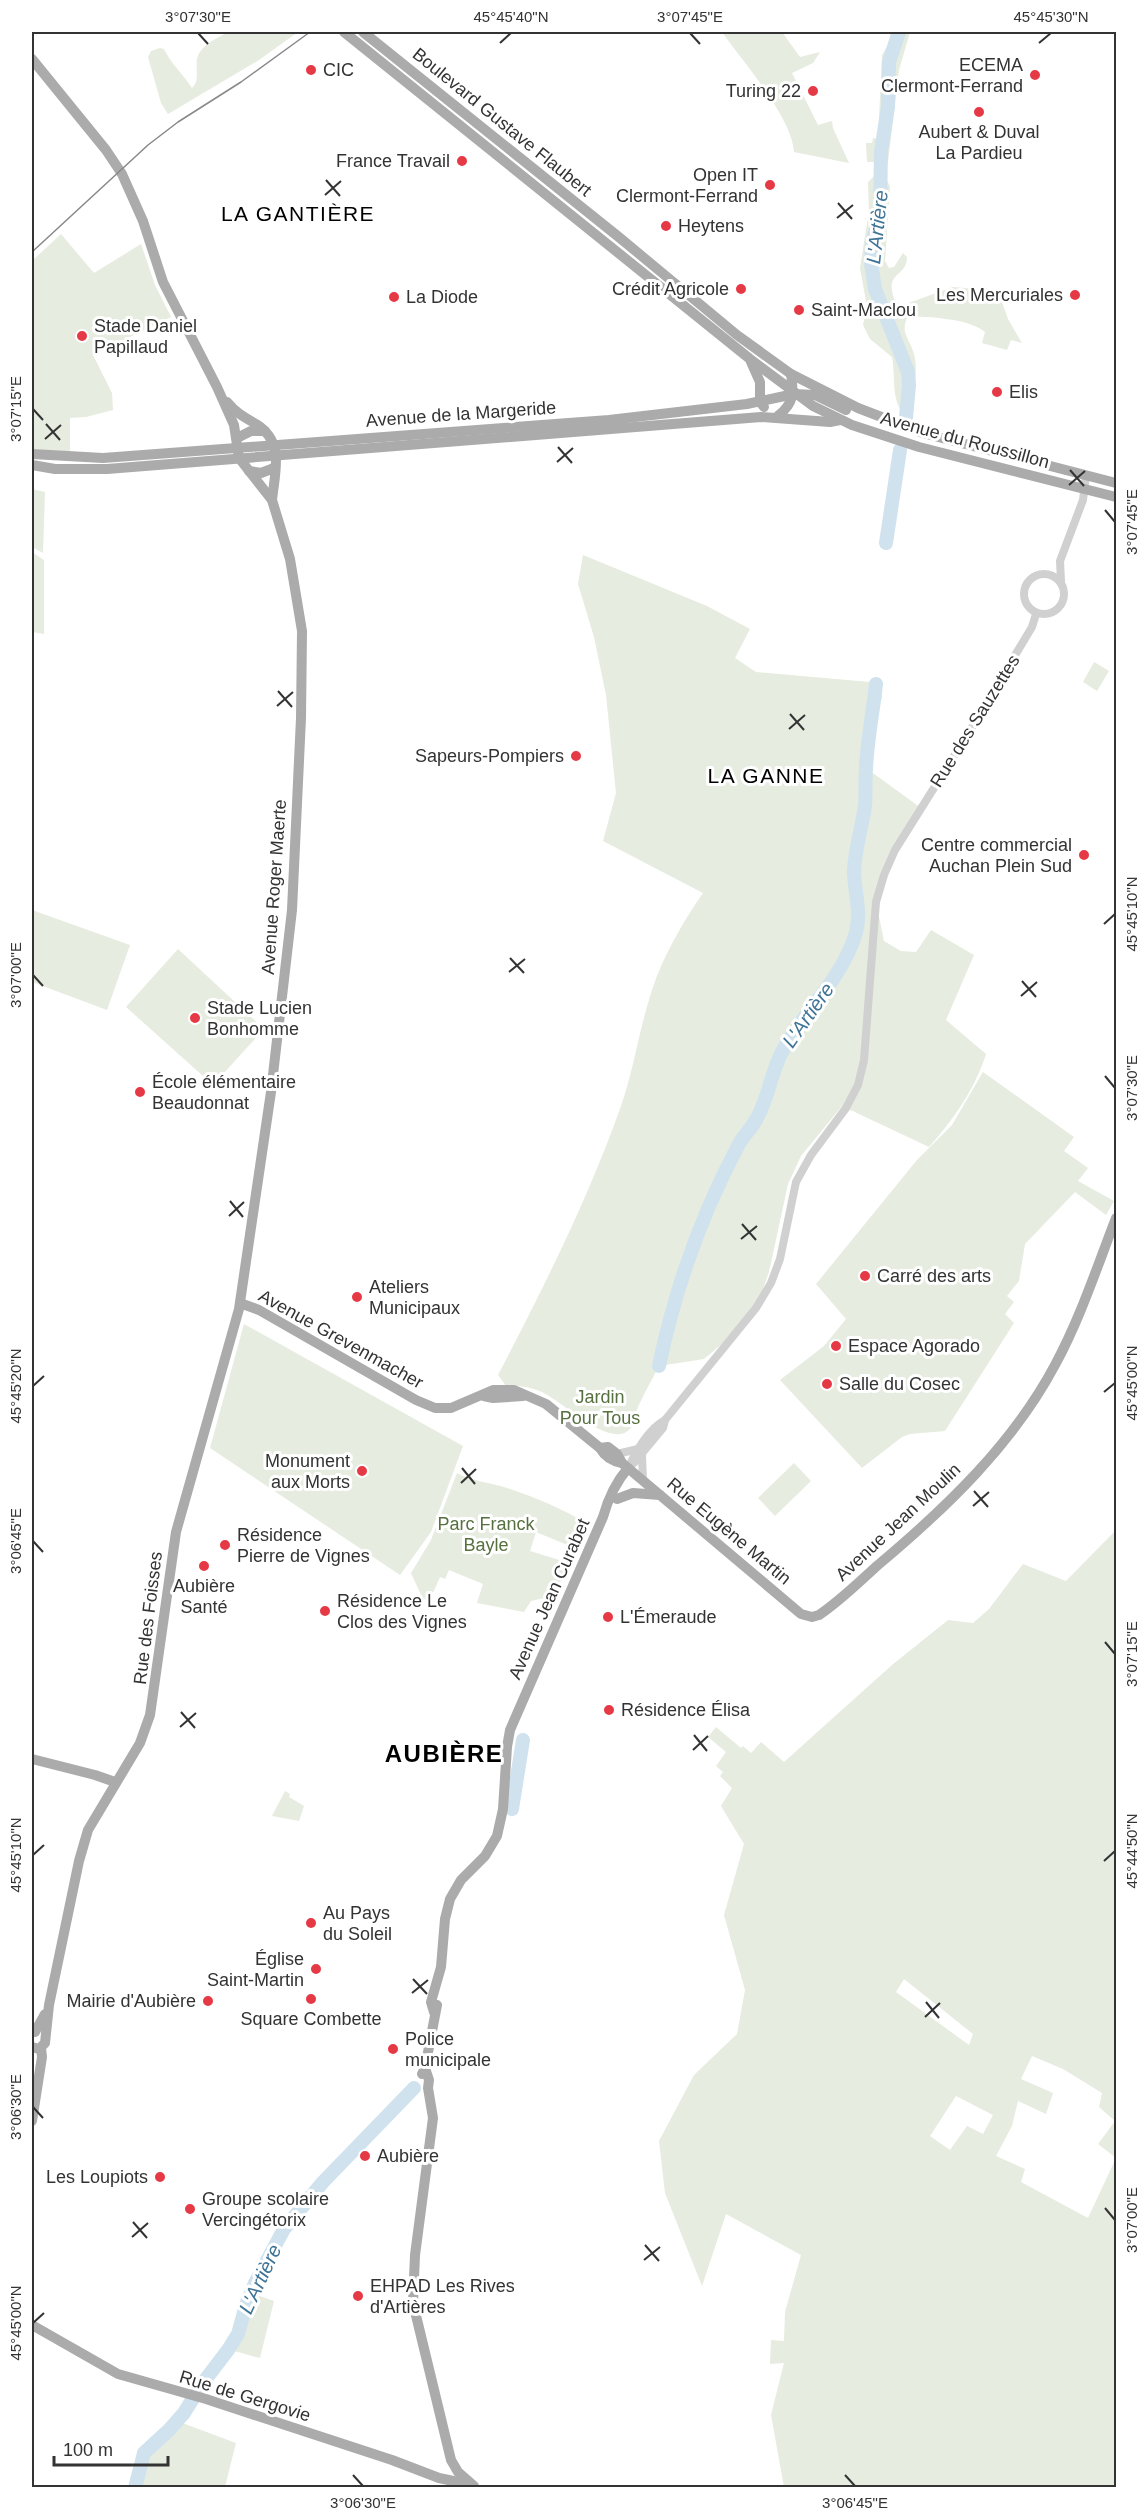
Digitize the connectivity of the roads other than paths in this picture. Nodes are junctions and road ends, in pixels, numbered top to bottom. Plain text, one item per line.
1 (344, 32) edge
2 (363, 32) edge
3 (32, 59) edge
4 (750, 359) junction
5 (791, 374) junction
6 (221, 394) junction
7 (794, 394) junction
8 (760, 402) junction
9 (774, 416) junction
10 (840, 420) junction
11 (887, 421) junction
12 (265, 430) junction
13 (238, 448) junction
14 (276, 450) junction
15 (32, 454) edge
16 (32, 465) edge
17 (274, 468) junction
18 (249, 471) junction
19 (1086, 475) junction
20 (1116, 483) edge
21 (1085, 489) junction
22 (1116, 497) edge
23 (272, 500) junction
24 (1060, 561) junction
25 (1048, 573) junction
26 (1061, 581) junction
27 (1036, 615) junction
28 (1116, 1218) edge
29 (240, 1304) junction
30 (640, 1452) junction
31 (198, 1453) joint
32 (623, 1462) junction
33 (643, 1481) junction
34 (661, 1495) junction
35 (616, 1499) junction
36 (603, 1517) junction
37 (808, 1617) joint
38 (32, 1759) edge
39 (95, 1775) junction
40 (115, 1782) junction
41 (104, 1800) junction
42 (36, 2041) edge
43 (32, 2121) edge
44 (32, 2325) edge
45 (451, 2460) junction
46 (458, 2472) junction
47 (454, 2484) edge
48 (472, 2487) edge

1 - 4 main road, Boulevard Gustave Flaubert
2 - 5 main road, Boulevard Gustave Flaubert
3 - 6 main road
4 - 7 main road, Boulevard Gustave Flaubert
4 - 8 main road
5 - 7 main road
5 - 11 main road, Boulevard Gustave Flaubert
6 - 12 main road
6 - 13 main road, Avenue Roger Maerte
7 - 8 main road, Avenue de la Margeride
7 - 9 main road
7 - 10 main road, Boulevard Gustave Flaubert
7 - 11 main road, Avenue de la Margeride
8 - 9 main road
8 - 14 main road, Avenue de la Margeride
9 - 10 main road, Avenue de la Margeride
9 - 14 main road, Avenue de la Margeride
10 - 21 main road, Avenue du Roussillon
11 - 19 main road, Avenue du Roussillon
12 - 13 main road
12 - 14 main road
13 - 14 main road, Avenue de la Margeride
13 - 15 main road, Avenue de la Margeride
13 - 16 main road, Avenue de la Margeride
13 - 18 main road, Avenue Roger Maerte
14 - 17 main road, Avenue Roger Maerte
17 - 18 main road
17 - 23 main road, Avenue Roger Maerte
18 - 23 main road, Avenue Roger Maerte
19 - 20 main road, Avenue du Roussillon
19 - 21 street
21 - 22 main road, Avenue du Roussillon
21 - 24 street
23 - 29 main road, Avenue Roger Maerte
24 - 25 street
24 - 26 street
25 - 26 street
25 - 27 street
26 - 27 street
27 - 30 street, Rue des Sauzettes
28 - 37 main road, Avenue Jean Moulin
29 - 31 main road, Avenue Roger Maerte
29 - 32 main road, Avenue Grevenmacher
30 - 32 street, Rue des Sauzettes
30 - 32 street
30 - 33 street
31 - 40 main road, Rue des Foisses
32 - 33 main road, Rue Eugène Martin
32 - 35 main road, Avenue Jean Curabet
32 - 36 main road, Avenue Jean Curabet
33 - 34 main road, Rue Eugène Martin
34 - 35 main road
34 - 37 main road, Rue Eugène Martin
35 - 36 main road, Avenue Jean Curabet
36 - 45 main road, Avenue Jean Curabet
38 - 39 main road
39 - 40 main road
39 - 41 main road
40 - 41 main road, Rue des Foisses
41 - 42 main road, Rue des Foisses
42 - 43 main road, Rue des Foisses
44 - 47 main road, Rue de Gergovie
45 - 46 main road
45 - 47 main road
46 - 47 main road
46 - 48 main road
47 - 48 main road, Rue de Gergovie

